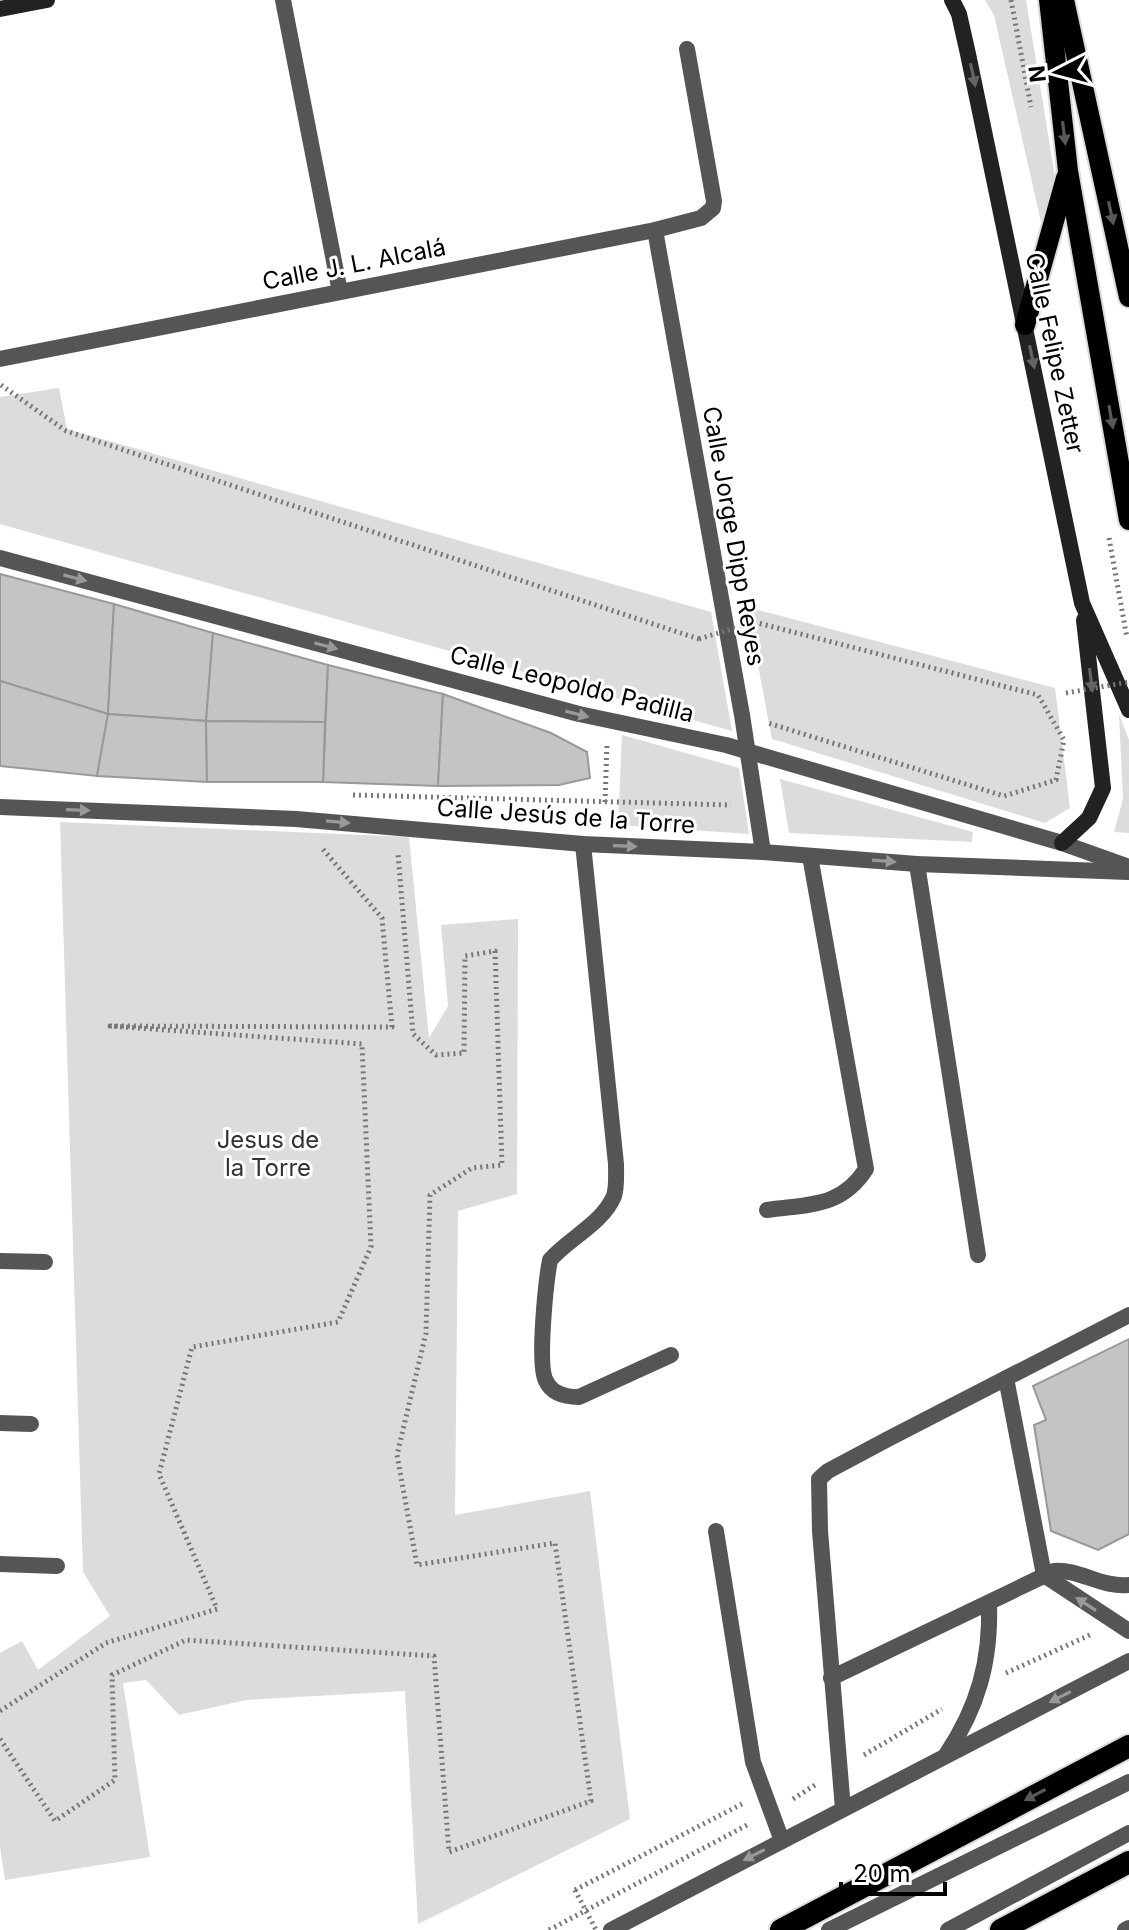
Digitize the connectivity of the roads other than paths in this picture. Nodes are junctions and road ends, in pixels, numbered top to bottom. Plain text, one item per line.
1 (47, 0) edge
2 (283, 0) edge
3 (952, 0) edge
4 (1049, 0) edge
5 (1064, 0) edge
6 (28, 2) edge
7 (0, 9) edge
8 (687, 49) dead end
9 (1068, 171) junction
10 (655, 230) junction
11 (340, 292) junction
12 (1129, 297) edge
13 (1025, 325) junction
14 (0, 359) edge
15 (1129, 520) edge
16 (0, 558) edge
17 (1082, 603) junction
18 (1129, 710) edge
19 (747, 751) junction
20 (0, 807) edge
21 (1062, 843) junction
22 (583, 844) junction
23 (763, 852) junction
24 (810, 856) junction
25 (917, 864) junction
26 (1129, 870) edge
27 (767, 1210) dead end
28 (978, 1255) dead end
29 (0, 1261) edge
30 (45, 1262) dead end
31 (1129, 1315) edge
32 (671, 1355) dead end
33 (1006, 1378) junction
34 (0, 1423) edge
35 (31, 1424) dead end
36 (716, 1531) dead end
37 (0, 1564) edge
38 (57, 1566) dead end
39 (1044, 1575) junction
40 (1129, 1585) edge
41 (989, 1603) junction
42 (1129, 1631) edge
43 (1129, 1661) edge
44 (831, 1678) junction
45 (1129, 1746) edge
46 (946, 1755) junction
47 (1129, 1782) edge
48 (843, 1809) junction
49 (1129, 1833) edge
50 (782, 1841) junction
51 (1129, 1862) edge
52 (611, 1930) edge
53 (781, 1930) edge
54 (829, 1930) edge
55 (948, 1930) edge
56 (1001, 1930) edge

1 - 6 main road
2 - 11 street
3 -> 13 main road, Calle Felipe Zetter
4 -> 9 main road
5 -> 12 main road
6 - 7 main road
8 - 10 street, Calle J. L. Alcalá
9 - 13 main road
9 -> 15 main road
10 - 11 street, Calle J. L. Alcalá
10 - 19 street, Calle Jorge Dipp Reyes
11 - 14 street, Calle J. L. Alcalá
13 -> 17 main road, Calle Felipe Zetter
16 -> 19 street, Calle Leopoldo Padilla
17 - 18 main road, Calle Felipe Zetter
17 -> 21 main road
19 - 21 street, Calle Leopoldo Padilla
19 - 23 street, Calle Jorge Dipp Reyes
20 -> 22 street, Calle Jesús de la Torre
21 - 26 street, Calle Leopoldo Padilla
22 -> 23 street, Calle Jesús de la Torre
22 - 32 street
23 - 24 street, Calle Jesús de la Torre
24 -> 25 street, Calle Jesús de la Torre
24 - 27 street
25 - 26 street, Calle Jesús de la Torre
25 - 28 street
29 - 30 street
31 - 33 street
33 - 39 street
33 - 44 street
34 - 35 street
36 - 50 street
37 - 38 street
39 - 40 street
39 - 41 street
42 -> 39 street
41 - 44 street
41 - 46 street
43 -> 46 street
44 - 48 street
45 -> 53 highway
46 - 48 street
47 - 54 street
48 - 50 street
49 - 55 street
50 -> 52 street
51 - 56 highway

